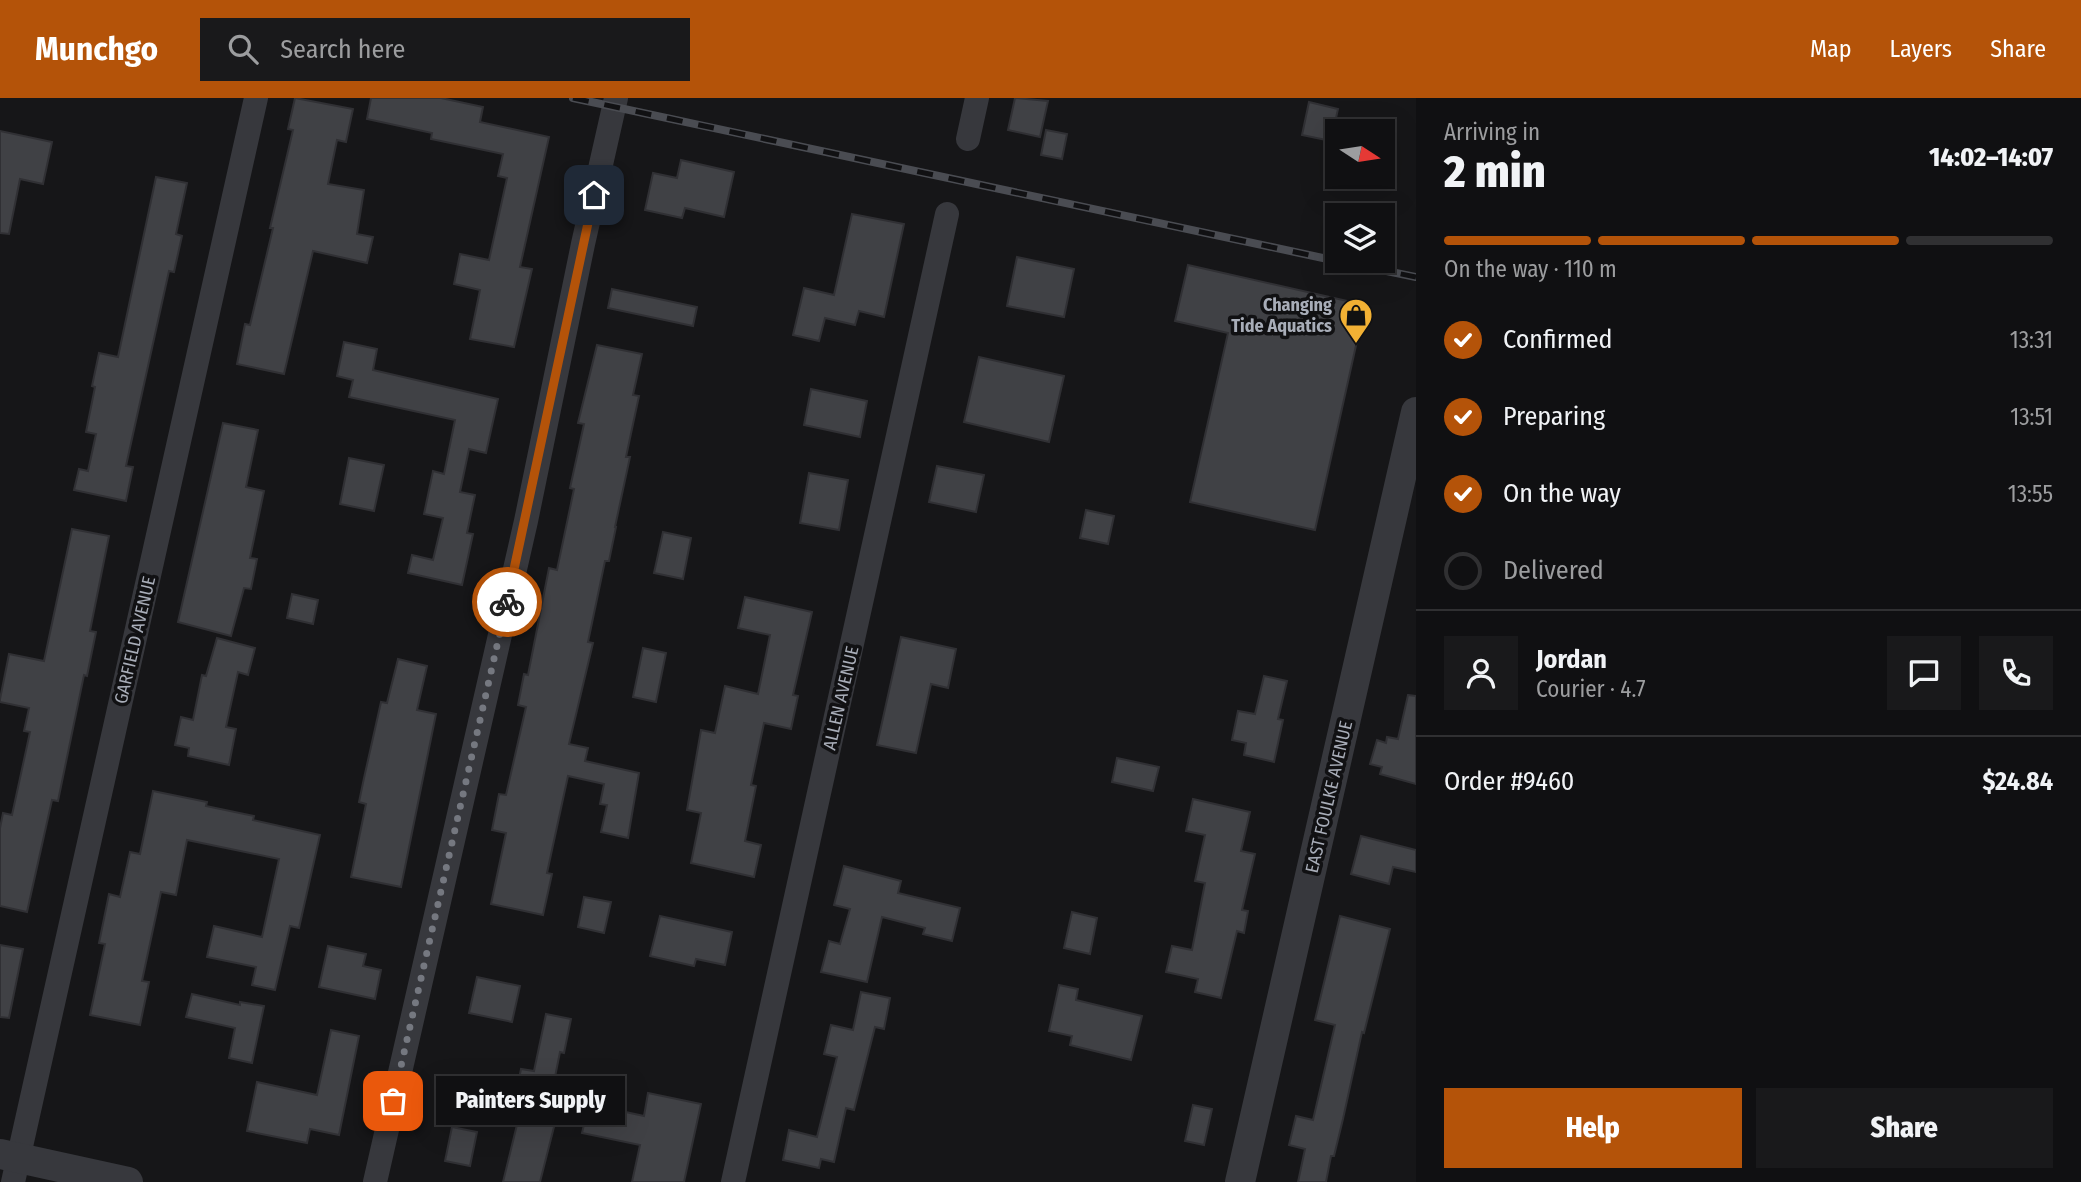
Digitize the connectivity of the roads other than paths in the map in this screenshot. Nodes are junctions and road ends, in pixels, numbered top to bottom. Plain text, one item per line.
1 (256, 98) edge
2 (616, 98) edge
3 (977, 98) edge
4 (968, 139) dead end
5 (947, 214) dead end
6 (1416, 412) edge
7 (10, 1165) edge
8 (128, 1182) edge
9 (375, 1182) edge
10 (733, 1182) edge
11 (1240, 1182) edge

1 - 7 street, GARFIELD AVENUE
2 - 9 street
3 - 4 street
5 - 10 street, ALLEN AVENUE
6 - 11 street, EAST FOULKE AVENUE
7 - 8 street

